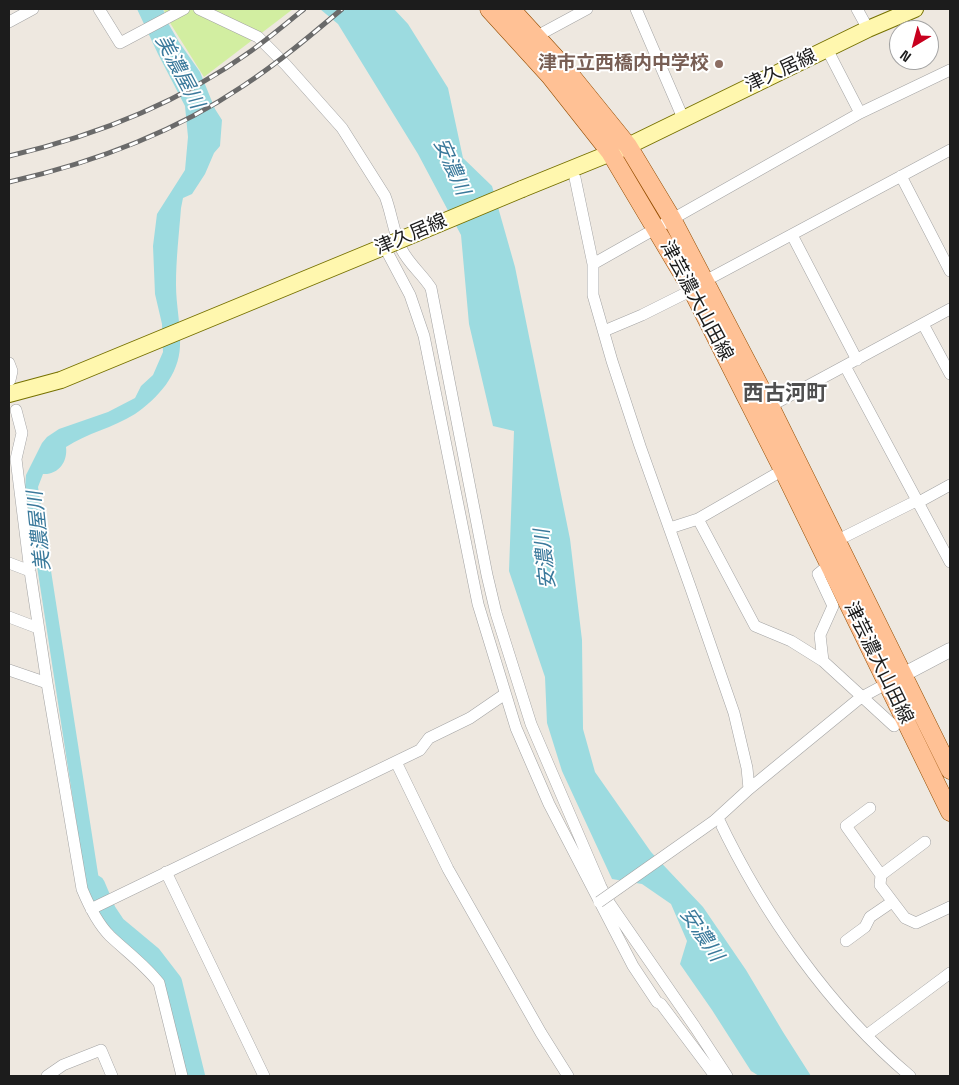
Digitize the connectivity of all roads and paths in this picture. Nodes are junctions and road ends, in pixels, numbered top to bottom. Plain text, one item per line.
1 (33, 9) edge
2 (99, 9) edge
3 (184, 9) edge
4 (199, 9) edge
5 (489, 9) edge
6 (511, 9) edge
7 (587, 9) edge
8 (636, 9) edge
9 (857, 9) edge
10 (915, 9) edge
11 (9, 22) edge
12 (868, 29) junction
13 (537, 36) junction
14 (827, 49) junction
15 (950, 70) edge
16 (860, 113) junction
17 (683, 118) junction
18 (628, 146) junction
19 (950, 150) edge
20 (610, 152) junction
21 (901, 176) junction
22 (574, 178) dead end
23 (672, 219) junction
24 (656, 228) junction
25 (792, 235) junction
26 (386, 245) junction
27 (593, 264) junction
28 (950, 271) edge
29 (698, 285) junction
30 (950, 309) edge
31 (923, 324) junction
32 (604, 331) junction
33 (857, 360) junction
34 (9, 363) edge
35 (845, 366) junction
36 (950, 374) edge
37 (9, 387) edge
38 (16, 410) dead end
39 (763, 410) junction
40 (12, 461) edge
41 (783, 470) junction
42 (950, 485) edge
43 (918, 502) junction
44 (698, 519) junction
45 (670, 528) junction
46 (838, 540) junction
47 (950, 562) edge
48 (9, 564) edge
49 (830, 565) junction
50 (30, 571) junction
51 (9, 617) edge
52 (38, 628) junction
53 (950, 650) edge
54 (823, 661) junction
55 (9, 670) edge
56 (896, 679) junction
57 (46, 683) junction
58 (505, 694) junction
59 (863, 697) junction
60 (894, 726) dead end
61 (396, 762) junction
62 (950, 770) edge
63 (749, 789) junction
64 (870, 808) dead end
65 (950, 809) edge
66 (716, 819) junction
67 (925, 842) dead end
68 (166, 872) junction
69 (881, 875) junction
70 (600, 902) junction
71 (892, 902) junction
72 (950, 907) edge
73 (91, 910) junction
74 (846, 941) dead end
75 (950, 973) edge
76 (866, 1035) junction
77 (47, 1076) edge
78 (112, 1076) edge
79 (182, 1076) edge
80 (264, 1076) edge
81 (568, 1076) edge
82 (715, 1076) edge
83 (727, 1076) edge
84 (910, 1076) edge

1 - 11 street
2 - 3 street
4 - 83 street
5 - 20 main road, 津芸濃大山田線
6 - 13 main road, 津芸濃大山田線
7 - 13 street
8 - 17 street
9 - 12 street
10 - 12 main road, 津久居線
12 - 14 main road, 津久居線
13 - 18 main road, 津芸濃大山田線
14 - 16 street
14 - 17 main road, 津久居線
15 - 16 street
16 - 23 street
17 - 18 main road, 津久居線
18 - 20 main road, 津久居線
18 - 23 main road, 津芸濃大山田線
19 - 21 street
20 - 24 main road, 津芸濃大山田線
20 - 26 main road, 津久居線, bridge
21 - 25 street
21 - 28 street
22 - 27 street
23 - 24 street
23 - 29 main road, 津芸濃大山田線
24 - 27 street
24 - 29 main road, 津芸濃大山田線
25 - 29 street
25 - 33 street
26 - 37 main road, 津久居線
26 - 58 street
27 - 32 street
29 - 32 street
29 - 39 main road, 津芸濃大山田線
30 - 31 street
31 - 33 street
31 - 36 street
32 - 45 street
33 - 35 street
34 - 37 street
35 - 39 street
35 - 43 street
38 - 40 street
39 - 41 main road, 津芸濃大山田線
39 - 46 main road, 津芸濃大山田線
40 - 50 street
41 - 44 street
41 - 49 main road, 津芸濃大山田線
42 - 43 street
43 - 46 street
43 - 47 street
44 - 45 street
44 - 54 street
45 - 63 street
46 - 49 street
46 - 56 main road, 津芸濃大山田線
48 - 50 street
49 - 54 street
49 - 56 main road, 津芸濃大山田線
50 - 52 street
51 - 52 street
52 - 57 street
53 - 56 street
54 - 59 street
55 - 57 street
56 - 59 street
56 - 62 main road, 津芸濃大山田線
56 - 65 main road, 津芸濃大山田線
57 - 73 street
58 - 61 street
58 - 70 street
59 - 60 street
59 - 63 street
61 - 68 street
61 - 81 street
63 - 66 street
64 - 69 street
66 - 70 street, bridge
66 - 76 street
67 - 69 street
68 - 73 street
68 - 80 street
69 - 71 street
70 - 82 street
71 - 72 street
71 - 74 street
73 - 79 street
75 - 76 street
76 - 84 street
77 - 78 street

